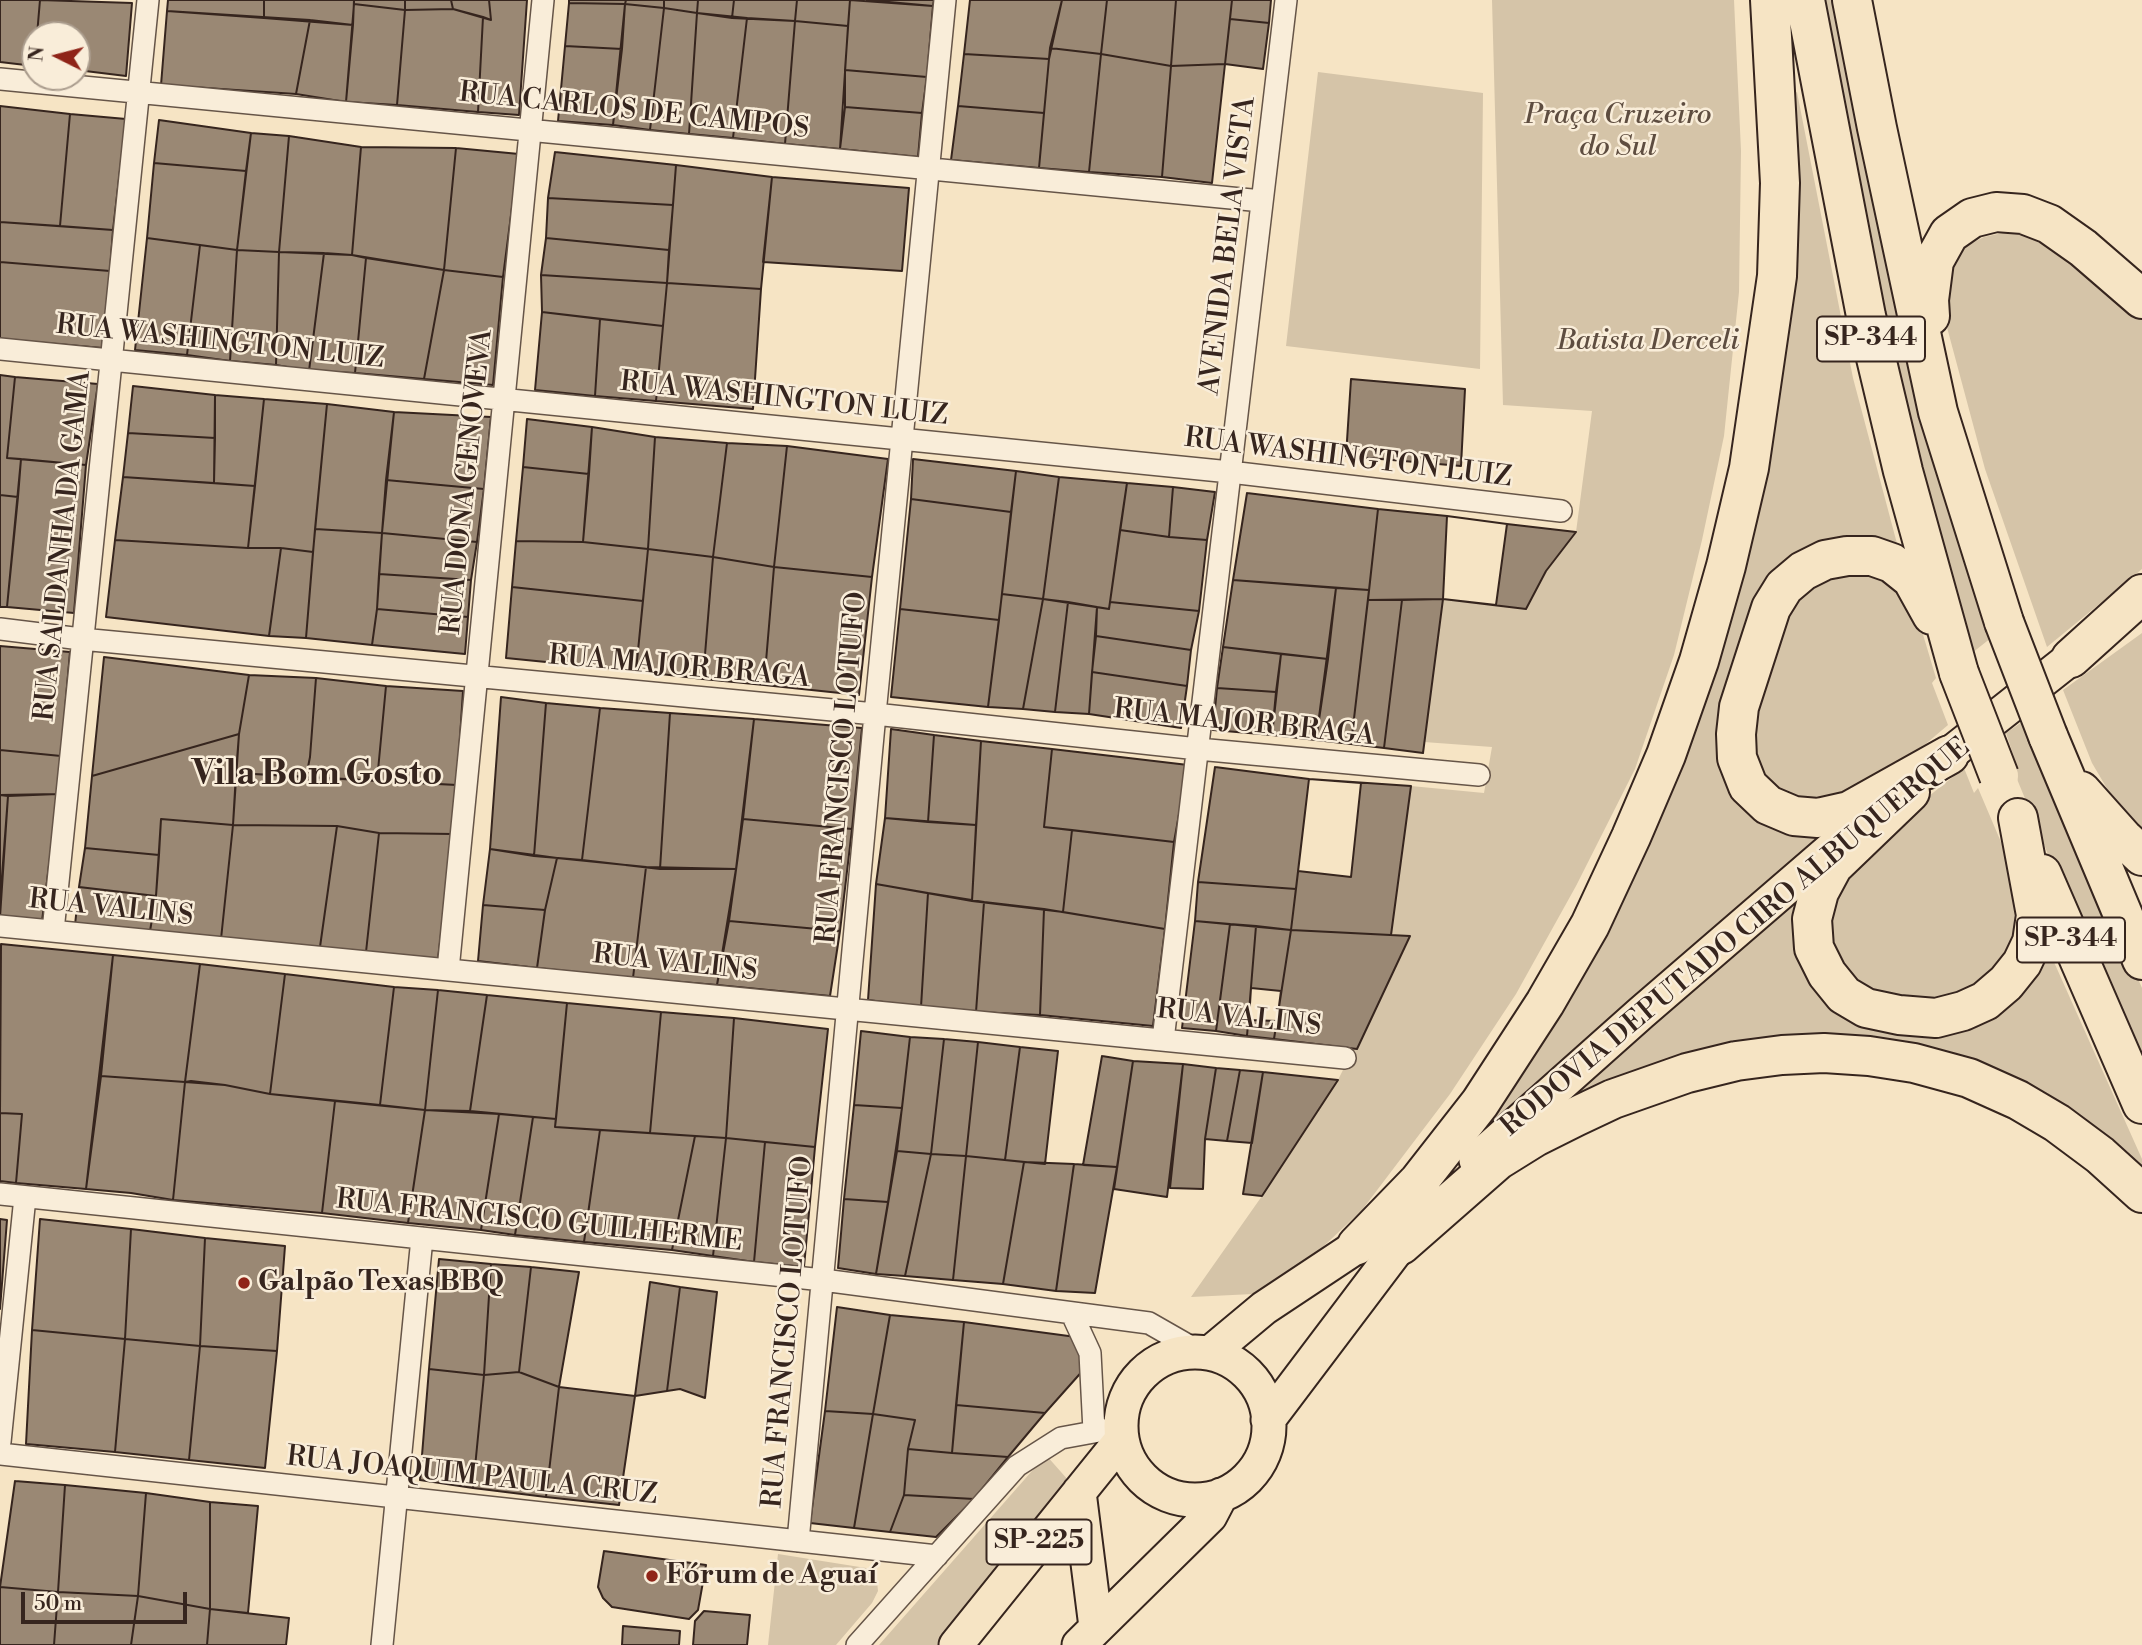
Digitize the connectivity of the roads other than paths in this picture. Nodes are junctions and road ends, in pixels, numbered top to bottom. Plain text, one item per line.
1 (148, 0) edge
2 (543, 0) edge
3 (945, 0) edge
4 (1286, 0) edge
5 (1770, 0) edge
6 (1805, 0) edge
7 (1852, 0) edge
8 (0, 79) edge
9 (139, 92) junction
10 (530, 130) junction
11 (929, 168) junction
12 (1262, 201) junction
13 (2142, 299) edge
14 (0, 349) edge
15 (111, 360) junction
16 (504, 400) junction
17 (1938, 412) junction
18 (903, 439) junction
19 (1230, 472) junction
20 (1562, 511) dead end
21 (2142, 594) edge
22 (2142, 616) edge
23 (0, 629) edge
24 (81, 639) junction
25 (2071, 658) junction
26 (1955, 662) junction
27 (477, 677) junction
28 (875, 714) junction
29 (1198, 749) junction
30 (2054, 752) junction
31 (1949, 755) junction
32 (1479, 775) dead end
33 (2018, 818) junction
34 (2142, 856) edge
35 (0, 926) edge
36 (52, 931) junction
37 (2142, 960) edge
38 (448, 970) junction
39 (848, 1009) junction
40 (1163, 1040) junction
41 (1345, 1058) dead end
42 (2142, 1104) edge
43 (0, 1194) edge
44 (2142, 1194) edge
45 (1436, 1196) junction
46 (25, 1197) junction
47 (422, 1238) junction
48 (1357, 1245) junction
49 (1401, 1245) junction
50 (822, 1280) junction
51 (1072, 1314) junction
52 (1204, 1352) junction
53 (1268, 1420) junction
54 (1112, 1433) junction
55 (0, 1442) edge
56 (0, 1454) edge
57 (1079, 1492) junction
58 (1221, 1495) junction
59 (397, 1497) junction
60 (798, 1541) junction
61 (937, 1556) junction
62 (1093, 1639) edge
63 (383, 1645) edge
64 (857, 1645) edge
65 (956, 1645) edge

1 - 9 street, RUA SALDANHA DA GAMA
2 - 10 street, RUA DONA GENOVEVA
3 - 11 street, RUA FRANCISCO LOTUFO
4 - 12 street, AVENIDA BELA VISTA
5 - 48 highway
6 - 26 highway, SP-344
7 - 17 highway, SP-344
8 - 9 street, RUA CARLOS DE CAMPOS
9 - 10 street, RUA CARLOS DE CAMPOS
9 - 15 street, RUA SALDANHA DA GAMA
10 - 11 street, RUA CARLOS DE CAMPOS
10 - 16 street, RUA DONA GENOVEVA
11 - 12 street, RUA CARLOS DE CAMPOS
11 - 18 street, RUA FRANCISCO LOTUFO
12 - 19 street, AVENIDA BELA VISTA
13 - 17 highway
14 - 15 street, RUA WASHINGTON LUIZ
15 - 16 street, RUA WASHINGTON LUIZ
15 - 24 street, RUA SALDANHA DA GAMA
16 - 18 street, RUA WASHINGTON LUIZ
16 - 27 street, RUA DONA GENOVEVA
17 - 30 highway, SP-344, bridge
18 - 19 street, RUA WASHINGTON LUIZ
18 - 28 street, RUA FRANCISCO LOTUFO
19 - 20 street, RUA WASHINGTON LUIZ
19 - 29 street, AVENIDA BELA VISTA
21 - 25 highway
22 - 25 highway
23 - 24 street, RUA MAJOR BRAGA
24 - 27 street, RUA MAJOR BRAGA
24 - 36 street, RUA SALDANHA DA GAMA
25 - 31 main road, RODOVIA DEPUTADO CIRO ALBUQUERQUE
26 - 31 highway
26 - 33 highway, SP-344, bridge
27 - 28 street, RUA MAJOR BRAGA
27 - 38 street, RUA DONA GENOVEVA
28 - 29 street, RUA MAJOR BRAGA
28 - 39 street, RUA FRANCISCO LOTUFO
29 - 32 street, RUA MAJOR BRAGA
29 - 40 street, AVENIDA BELA VISTA
30 - 34 highway
30 - 37 highway, SP-344
31 - 33 highway
31 - 45 main road, RODOVIA DEPUTADO CIRO ALBUQUERQUE
33 - 42 highway, SP-344
35 - 36 street, RUA VALINS
36 - 38 street, RUA VALINS
38 - 39 street, RUA VALINS
39 - 40 street, RUA VALINS
39 - 50 street, RUA FRANCISCO LOTUFO
40 - 41 street, RUA VALINS
43 - 46 street, RUA FRANCISCO GUILHERME
44 - 49 highway
45 - 48 main road, RODOVIA DEPUTADO CIRO ALBUQUERQUE
45 - 49 main road, RODOVIA DEPUTADO CIRO ALBUQUERQUE
46 - 47 street, RUA FRANCISCO GUILHERME
46 - 55 street
47 - 50 street, RUA FRANCISCO GUILHERME
47 - 59 street
48 - 52 main road, RODOVIA DEPUTADO CIRO ALBUQUERQUE
49 - 53 main road, RODOVIA DEPUTADO CIRO ALBUQUERQUE
50 - 51 street, RUA FRANCISCO GUILHERME
50 - 60 street, RUA FRANCISCO LOTUFO
51 - 52 street, RUA FRANCISCO GUILHERME
51 - 54 street
52 - 53 main road
52 - 54 main road
53 - 58 main road
54 - 57 main road, SP-225
54 - 58 main road
54 - 61 street
56 - 59 street, RUA JOAQUIM PAULA CRUZ
57 - 62 main road
57 - 65 main road, SP-225
58 - 62 main road
59 - 60 street, RUA JOAQUIM PAULA CRUZ
59 - 63 street
60 - 61 street, RUA JOAQUIM PAULA CRUZ
61 - 64 street

